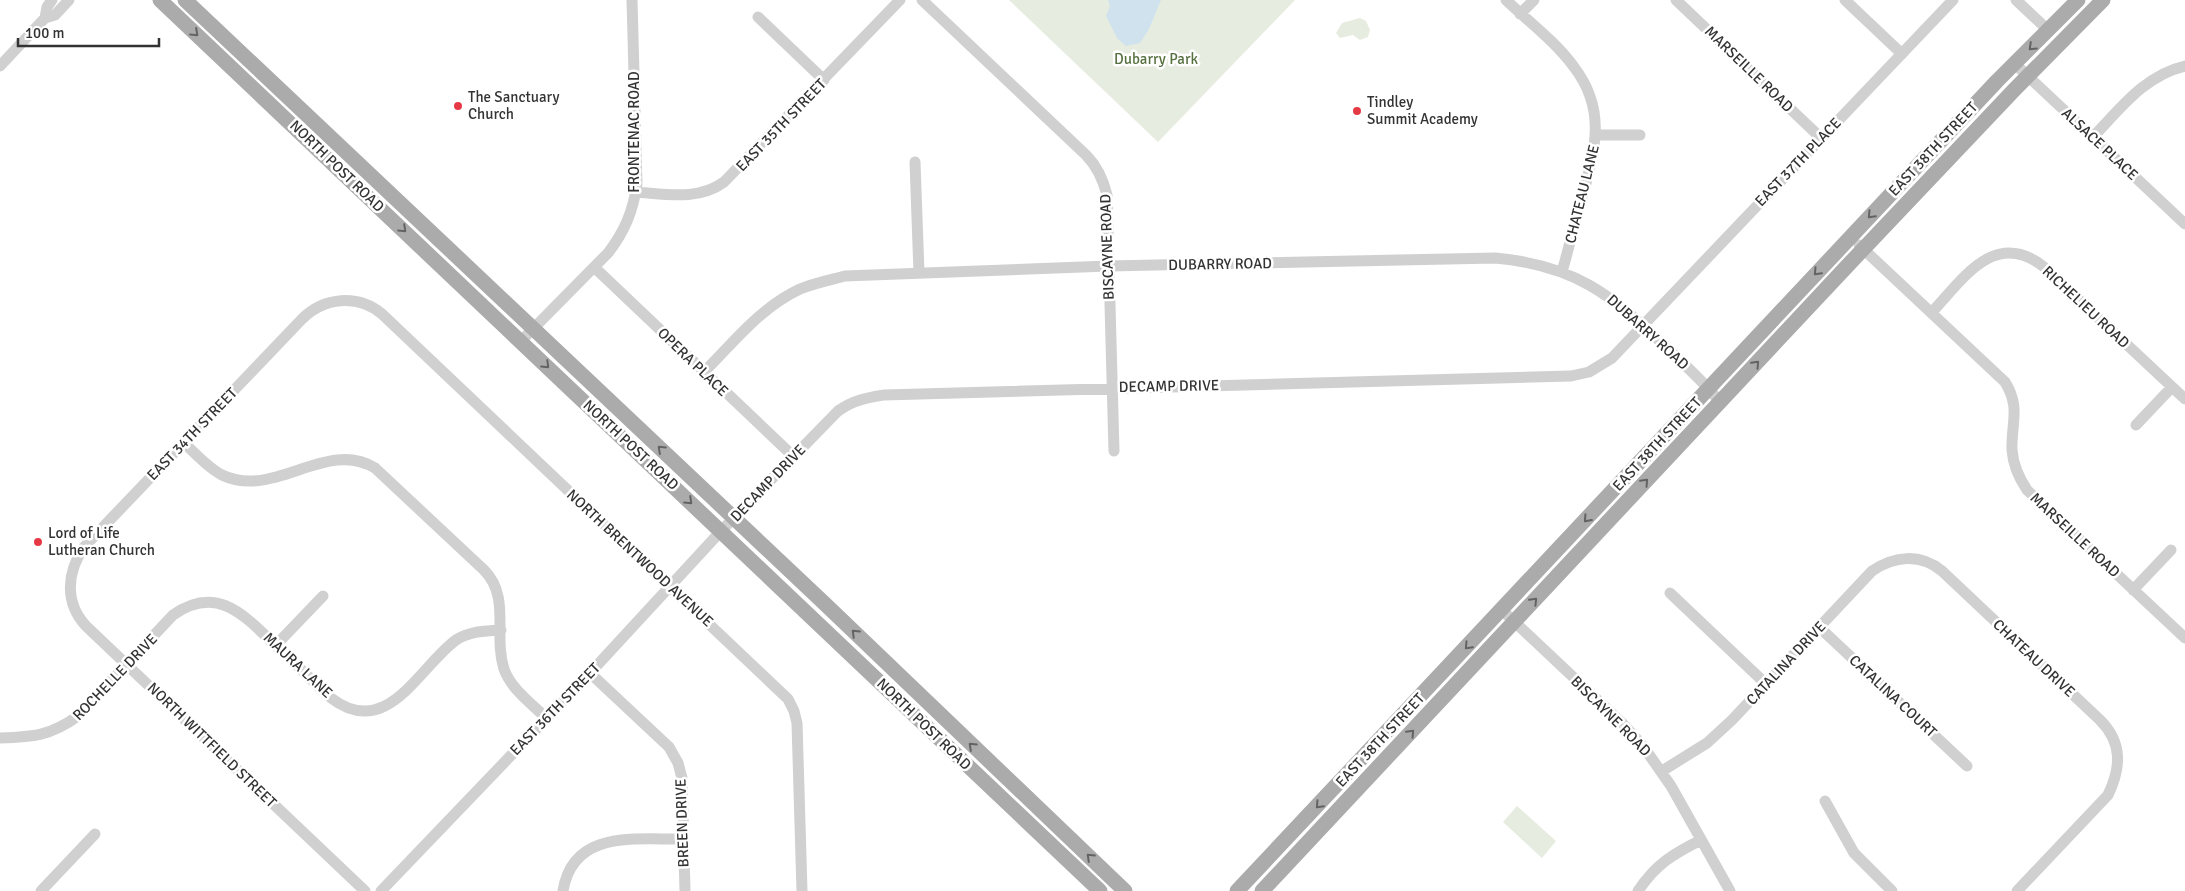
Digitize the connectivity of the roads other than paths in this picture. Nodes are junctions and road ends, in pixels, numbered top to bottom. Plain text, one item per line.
1 (52, 0) edge
2 (70, 0) edge
3 (160, 0) edge
4 (185, 0) edge
5 (632, 0) edge
6 (900, 0) edge
7 (922, 0) edge
8 (1506, 0) edge
9 (1534, 0) edge
10 (1676, 0) edge
11 (1845, 0) edge
12 (1953, 0) edge
13 (2016, 0) edge
14 (2078, 0) edge
15 (2103, 0) edge
16 (1520, 14) junction
17 (758, 17) dead end
18 (45, 18) junction
19 (2049, 31) junction
20 (1902, 54) junction
21 (2015, 64) junction
22 (0, 66) edge
23 (2185, 66) edge
24 (2028, 76) junction
25 (824, 80) junction
26 (1596, 135) junction
27 (1640, 135) dead end
28 (2093, 137) junction
29 (1821, 138) junction
30 (915, 162) dead end
31 (636, 192) junction
32 (2185, 224) edge
33 (1851, 237) junction
34 (1864, 249) junction
35 (1109, 266) junction
36 (594, 267) junction
37 (1562, 272) junction
38 (919, 273) junction
39 (341, 300) joint
40 (1932, 312) junction
41 (1643, 325) junction
42 (533, 329) junction
43 (521, 341) junction
44 (704, 372) junction
45 (2172, 387) junction
46 (1113, 388) junction
47 (1709, 389) junction
48 (2185, 399) edge
49 (1720, 402) junction
50 (2136, 425) dead end
51 (184, 443) junction
52 (1114, 451) dead end
53 (793, 456) junction
54 (728, 524) junction
55 (2171, 550) dead end
56 (1908, 558) joint
57 (670, 587) junction
58 (2133, 590) junction
59 (70, 591) joint
60 (1670, 594) dead end
61 (323, 596) dead end
62 (222, 604) joint
63 (1502, 610) junction
64 (1514, 622) junction
65 (1819, 627) junction
66 (501, 630) junction
67 (2185, 638) edge
68 (276, 645) junction
69 (127, 664) junction
70 (590, 673) junction
71 (1766, 684) junction
72 (546, 718) junction
73 (0, 738) edge
74 (1968, 766) dead end
75 (1662, 771) junction
76 (1825, 801) dead end
77 (94, 834) dead end
78 (683, 839) junction
79 (1702, 840) junction
80 (41, 891) edge
81 (365, 891) edge
82 (381, 891) edge
83 (563, 891) edge
84 (685, 891) edge
85 (802, 891) edge
86 (1100, 891) edge
87 (1126, 891) edge
88 (1237, 891) edge
89 (1262, 891) edge
90 (1638, 891) edge
91 (1730, 891) edge
92 (1892, 891) edge
93 (2017, 891) edge

1 - 18 street
2 - 18 street
3 -> 43 main road, NORTH POST ROAD
4 - 42 main road, NORTH POST ROAD
5 - 31 street, FRONTENAC ROAD
6 - 25 street, EAST 35TH STREET
7 - 35 street, BISCAYNE ROAD
8 - 16 street, CHATEAU LANE
9 - 16 street
10 - 29 street, MARSEILLE ROAD
11 - 20 street
12 - 20 street, EAST 37TH PLACE
13 - 19 street
14 - 19 main road, EAST 38TH STREET
15 - 24 main road, EAST 38TH STREET
16 - 26 street, CHATEAU LANE
17 - 25 street
18 - 22 street
19 -> 21 main road, EAST 38TH STREET
20 - 29 street, EAST 37TH PLACE
21 - 24 street, ALSACE PLACE
21 -> 33 main road, EAST 38TH STREET
23 - 28 street
24 - 28 street, ALSACE PLACE
24 - 34 main road, EAST 38TH STREET
25 - 31 street, EAST 35TH STREET
26 - 27 street
26 - 37 street, CHATEAU LANE
28 - 32 street, ALSACE PLACE
29 - 41 street, EAST 37TH PLACE
30 - 38 street
31 - 36 street, FRONTENAC ROAD
33 - 34 street, MARSEILLE ROAD
33 -> 47 main road, EAST 38TH STREET
34 - 40 street, MARSEILLE ROAD
49 -> 34 main road, EAST 38TH STREET
35 - 37 street, DUBARRY ROAD
35 - 38 street, DUBARRY ROAD
35 - 46 street, BISCAYNE ROAD
36 - 42 street, FRONTENAC ROAD
36 - 44 street, OPERA PLACE
37 - 41 street, DUBARRY ROAD
38 - 44 street, DUBARRY ROAD
39 - 51 street, EAST 34TH STREET
39 - 57 street, NORTH BRENTWOOD AVENUE
40 - 45 street, RICHELIEU ROAD
40 - 58 street, MARSEILLE ROAD
41 - 46 street, DECAMP DRIVE
41 - 47 street, DUBARRY ROAD
42 - 43 street, FRONTENAC ROAD
54 -> 42 main road, NORTH POST ROAD
43 -> 54 main road, NORTH POST ROAD
44 - 53 street, OPERA PLACE
45 - 48 street, RICHELIEU ROAD
45 - 50 street
46 - 52 street, BISCAYNE ROAD
46 - 53 street, DECAMP DRIVE
47 - 49 street, DUBARRY ROAD
47 -> 63 main road, EAST 38TH STREET
64 -> 49 main road, EAST 38TH STREET
51 - 59 street, EAST 34TH STREET
51 - 66 street
53 - 54 street, DECAMP DRIVE
54 - 57 street, EAST 36TH STREET
54 - 86 main road, NORTH POST ROAD
87 -> 54 main road, NORTH POST ROAD
55 - 58 street
56 - 65 street, CATALINA DRIVE
56 - 93 street, CHATEAU DRIVE
57 - 70 street, EAST 36TH STREET
57 - 85 street, NORTH BRENTWOOD AVENUE
58 - 67 street, MARSEILLE ROAD
59 - 69 street, NORTH WITTFIELD STREET
60 - 71 street
61 - 68 street
62 - 68 street, MAURA LANE
62 - 69 street, ROCHELLE DRIVE
63 - 64 street, BISCAYNE ROAD
63 -> 88 main road, EAST 38TH STREET
64 - 75 street, BISCAYNE ROAD
89 -> 64 main road, EAST 38TH STREET
65 - 71 street, CATALINA DRIVE
65 - 74 street, CATALINA COURT
66 - 68 street, MAURA LANE
66 - 72 street
69 - 73 street, ROCHELLE DRIVE
69 - 81 street, NORTH WITTFIELD STREET
70 - 72 street, EAST 36TH STREET
70 - 78 street, BREEN DRIVE
71 - 75 street, CATALINA DRIVE
72 - 82 street, EAST 36TH STREET
75 - 79 street, BISCAYNE ROAD
76 - 92 street
77 - 80 street
78 - 83 street
78 - 84 street, BREEN DRIVE
79 - 90 street
79 - 91 street, BISCAYNE ROAD

